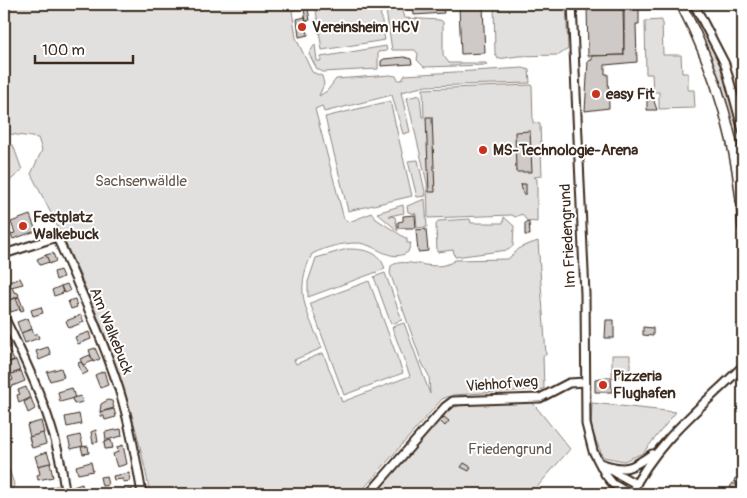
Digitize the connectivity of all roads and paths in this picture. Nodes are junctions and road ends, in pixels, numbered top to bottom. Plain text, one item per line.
1 (572, 4) edge
2 (681, 4) edge
3 (694, 4) edge
4 (743, 131) edge
5 (743, 227) edge
6 (4, 254) edge
7 (4, 317) edge
8 (743, 366) edge
9 (585, 382) junction
10 (659, 448) junction
11 (600, 463) junction
12 (636, 484) junction
13 (66, 494) edge
14 (142, 494) edge
15 (369, 494) edge
16 (631, 494) edge

1 - 9 street, Im Friedengrund
2 - 5 main road
3 - 4 street
6 - 14 street, Am Walkebuck
7 - 13 street
8 - 10 street
9 - 11 street, Im Friedengrund
9 - 15 street, Viehhofweg
10 - 11 street
10 - 12 street
11 - 12 street
11 - 16 street, Im Friedengrund
12 - 16 street

